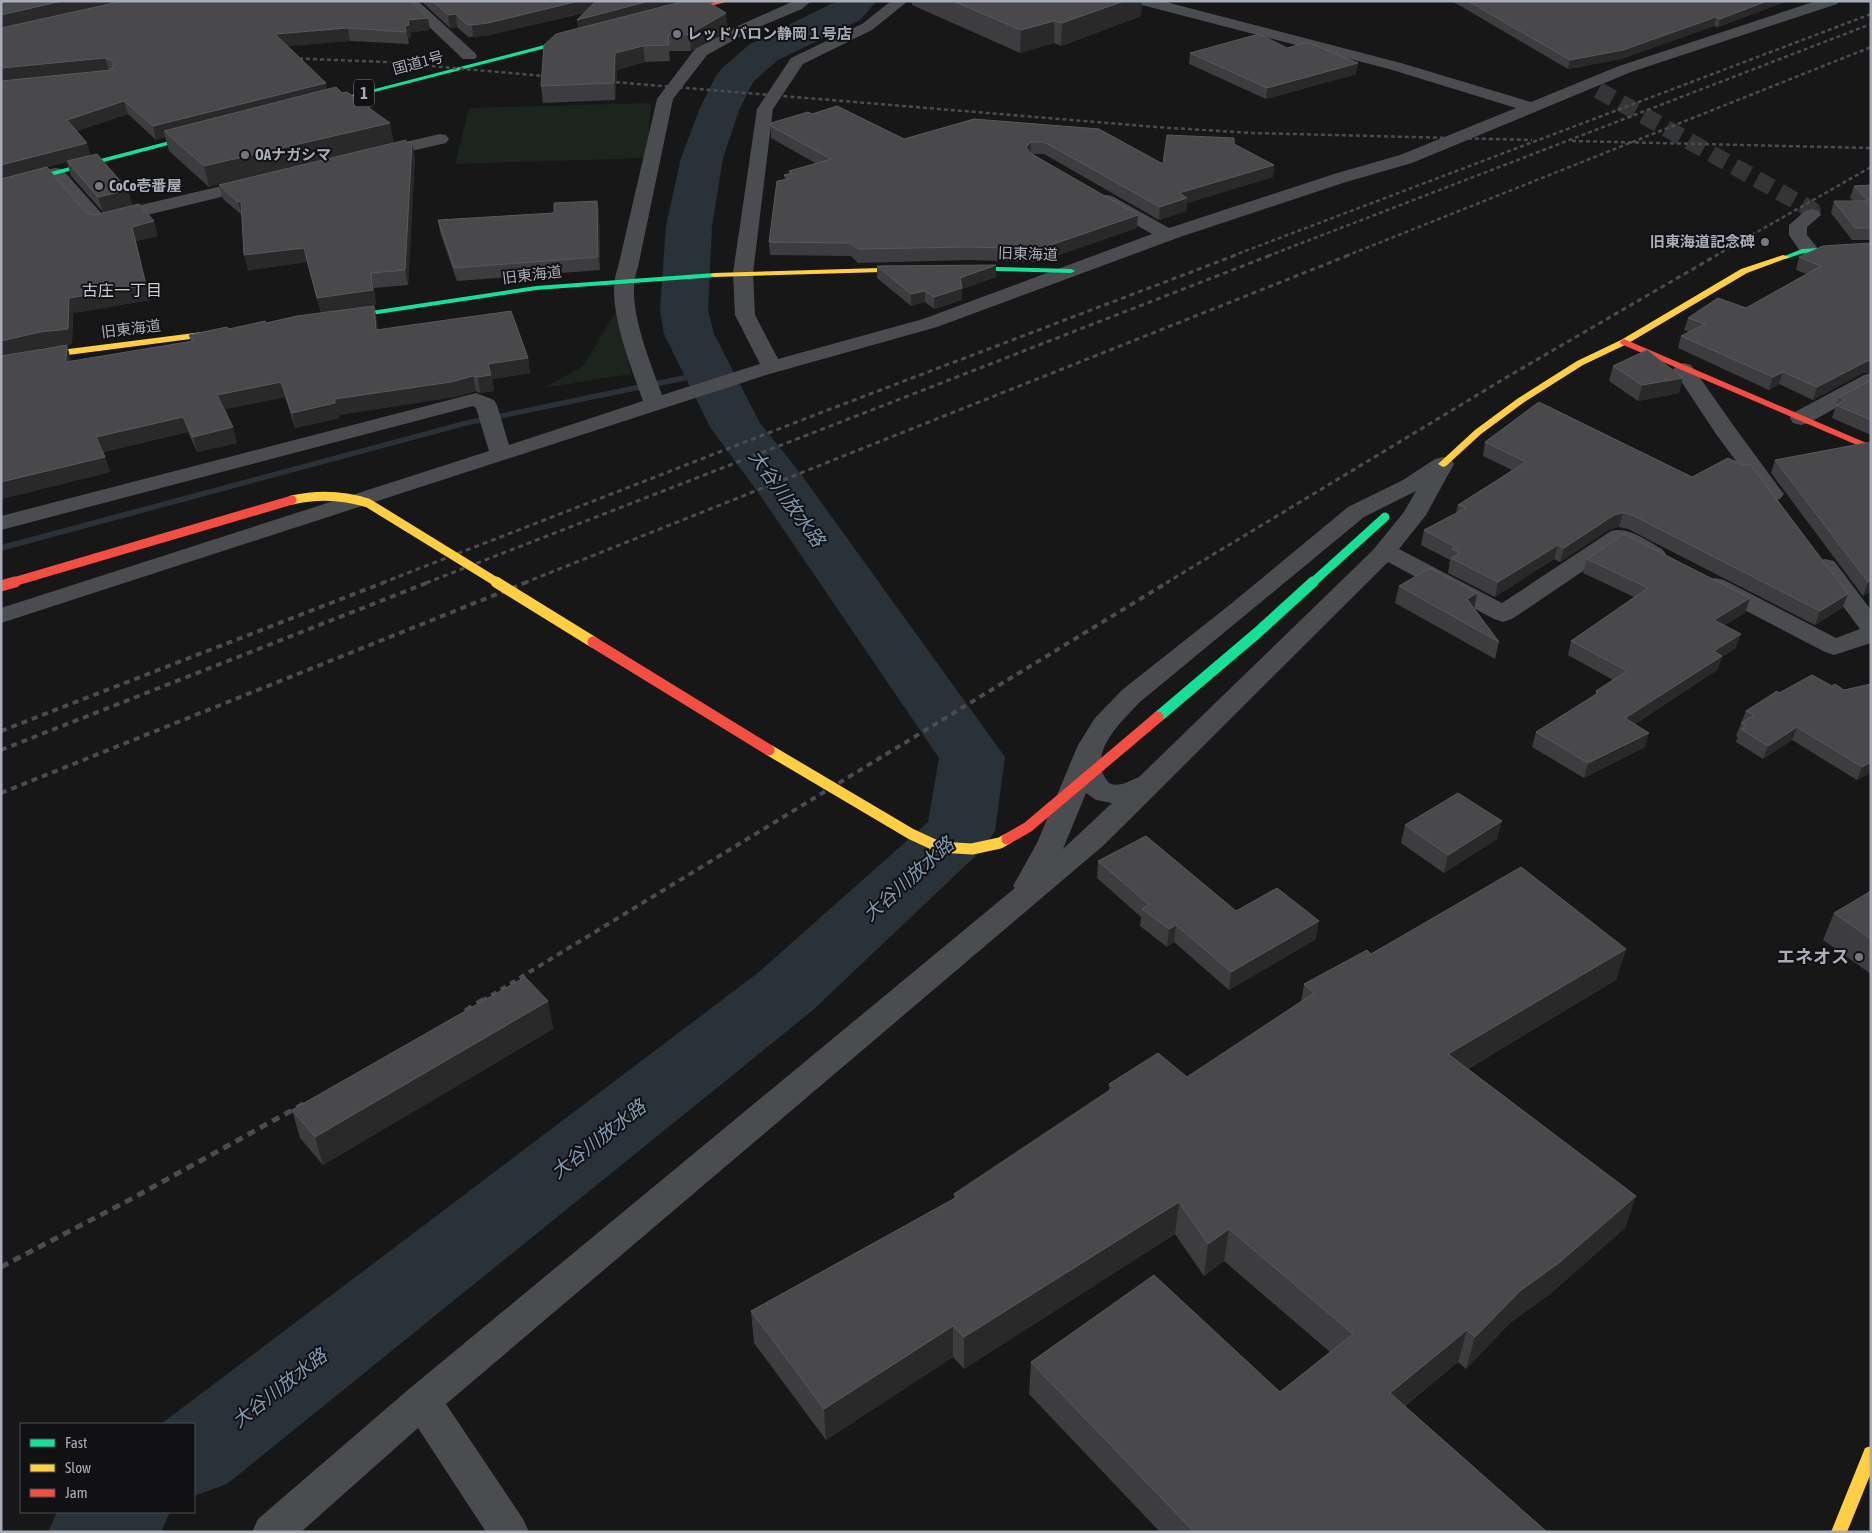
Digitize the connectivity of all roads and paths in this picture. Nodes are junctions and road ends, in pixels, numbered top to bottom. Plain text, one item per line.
1 (408, 1) edge
2 (726, 1) edge
3 (804, 1) edge
4 (901, 1) edge
5 (1143, 1) edge
6 (1832, 1) edge
7 (670, 15) edge
8 (581, 27) edge
9 (594, 34) edge
10 (1672, 54) junction
11 (469, 56) junction
12 (1598, 90) dead end
13 (1530, 107) junction
14 (220, 130) edge
15 (440, 139) dead end
16 (364, 157) edge
17 (56, 173) junction
18 (269, 180) edge
19 (1, 187) edge
20 (1089, 190) edge
21 (1812, 214) dead end
22 (1167, 235) junction
23 (1871, 247) edge
24 (1809, 250) junction
25 (930, 268) edge
26 (949, 268) edge
27 (1071, 270) junction
28 (743, 272) junction
29 (623, 280) junction
30 (328, 319) edge
31 (240, 330) edge
32 (1624, 342) junction
33 (1, 365) edge
34 (1684, 368) junction
35 (765, 369) junction
36 (1871, 379) edge
37 (661, 403) junction
38 (1801, 418) junction
39 (1871, 448) edge
40 (501, 455) junction
41 (1443, 464) junction
42 (1783, 509) edge
43 (1385, 517) joint
44 (1, 523) edge
45 (1812, 548) edge
46 (1385, 551) junction
47 (1670, 562) edge
48 (1696, 576) edge
49 (1, 586) edge
50 (1, 616) edge
51 (1871, 627) edge
52 (1871, 634) edge
53 (1086, 759) junction
54 (1149, 784) junction
55 (1016, 904) junction
56 (422, 1400) junction
57 (1871, 1452) edge
58 (272, 1532) edge
59 (510, 1532) edge
60 (1839, 1532) edge

1 - 11 street
2 - 7 main road
3 - 29 street
4 - 28 street
5 - 13 street
6 - 10 street
8 - 11 main road, 国道1号 / 1
9 - 11 main road, 国道1号 / 1
10 - 12 street
10 - 13 street
13 - 22 street
14 - 17 main road
15 - 16 street
17 - 18 street
17 - 19 main road
20 - 22 street
21 - 24 street
22 - 27 street
23 - 24 main road
24 - 32 main road
25 - 28 main road, 旧東海道
26 - 27 main road, 旧東海道
27 - 35 street
28 - 29 main road, 旧東海道
28 - 35 street
29 - 30 main road, 旧東海道
29 - 37 street
31 - 33 main road, 旧東海道
32 - 34 main road
32 - 41 main road
34 - 38 main road
34 - 42 street
35 - 37 street
36 - 38 street
37 - 40 street
38 - 39 main road
40 - 44 street
40 - 50 street
41 - 43 street
41 - 46 street
41 - 53 street
43 - 49 main road, bridge
45 - 51 street
46 - 47 street
46 - 54 street
48 - 52 street
53 - 54 street
53 - 55 street
54 - 55 street
55 - 56 street
56 - 58 street
56 - 59 street
57 - 60 main road

